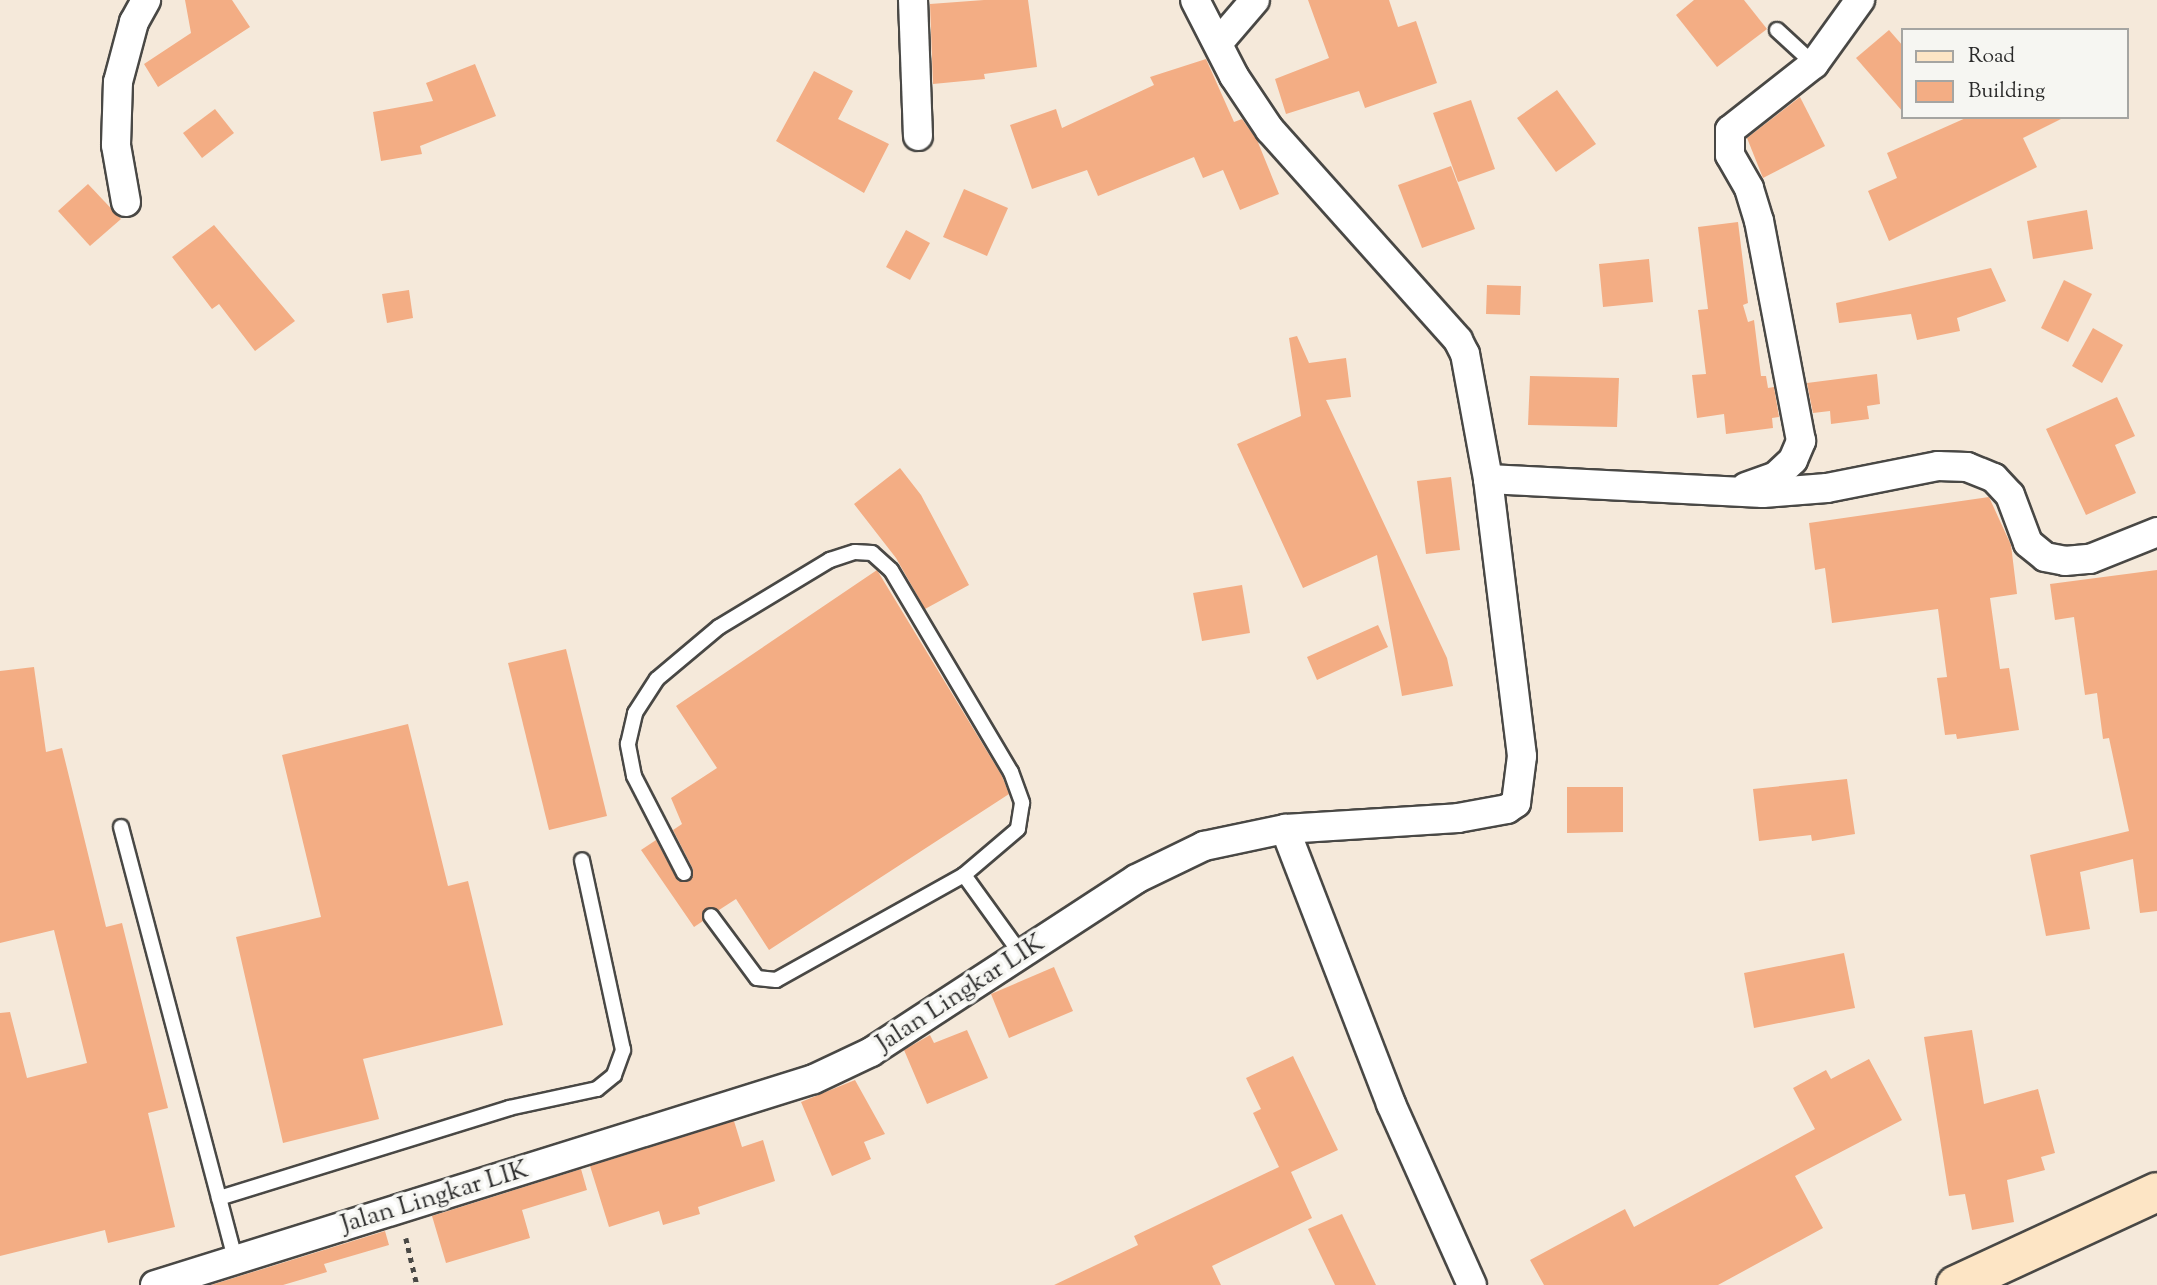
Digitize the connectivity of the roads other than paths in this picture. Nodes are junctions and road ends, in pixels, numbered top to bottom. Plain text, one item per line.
1 (146, 0) edge
2 (913, 0) edge
3 (1195, 0) edge
4 (1255, 0) edge
5 (1860, 0) edge
6 (1777, 30) dead end
7 (1219, 42) junction
8 (1814, 64) junction
9 (918, 136) dead end
10 (126, 202) dead end
11 (1488, 479) junction
12 (1727, 492) junction
13 (2157, 532) edge
14 (121, 827) dead end
15 (1285, 829) junction
16 (582, 860) dead end
17 (684, 873) dead end
18 (964, 874) junction
19 (711, 916) dead end
20 (1021, 954) junction
21 (2157, 1192) edge
22 (219, 1198) junction
23 (235, 1259) junction
24 (194, 1279) edge
25 (155, 1285) edge
26 (1472, 1285) edge
27 (1956, 1285) edge

1 - 10 street
2 - 9 street
3 - 7 street
4 - 7 street
5 - 8 street
6 - 8 lane
7 - 11 street
8 - 12 street
11 - 12 street
11 - 15 street, Jalan Lingkar LIK
12 - 13 street
14 - 22 lane
15 - 20 street, Jalan Lingkar LIK
15 - 26 street
16 - 22 lane
17 - 18 lane
18 - 19 lane
18 - 20 lane
20 - 23 street, Jalan Lingkar LIK
21 - 27 street
22 - 23 lane
23 - 24 street, Jalan Lingkar LIK
24 - 25 street, Jalan Lingkar LIK

